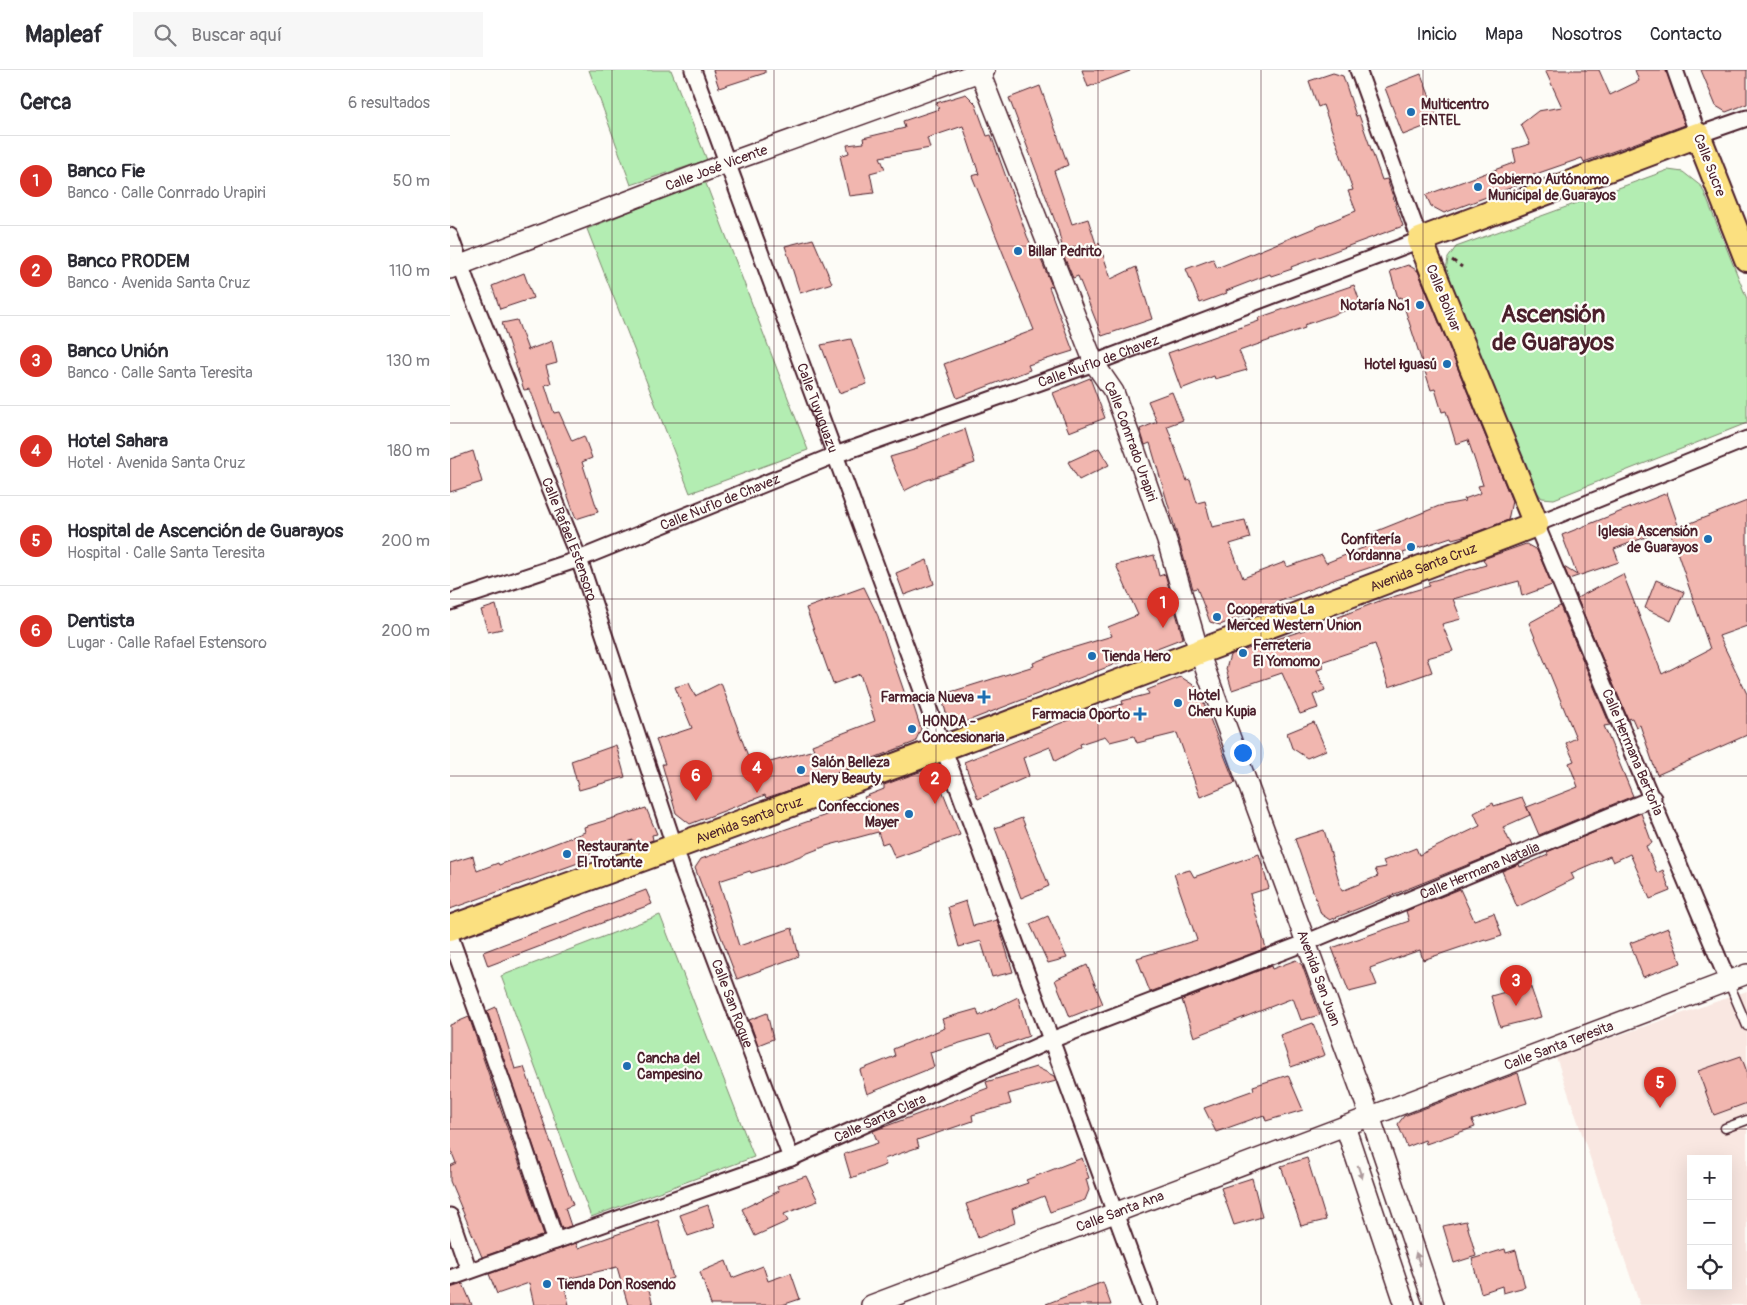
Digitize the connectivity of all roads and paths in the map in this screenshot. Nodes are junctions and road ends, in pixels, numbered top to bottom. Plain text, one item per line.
1 (693, 70) edge
2 (1358, 70) edge
3 (1675, 70) edge
4 (981, 71) edge
5 (1747, 118) edge
6 (1698, 135) junction
7 (727, 163) junction
8 (450, 236) edge
9 (1420, 240) junction
10 (1747, 259) edge
11 (455, 267) edge
12 (1094, 363) junction
13 (1747, 439) edge
14 (835, 455) junction
15 (1536, 524) junction
16 (579, 559) junction
17 (450, 602) edge
18 (1199, 652) junction
19 (942, 746) junction
20 (1652, 798) junction
21 (675, 848) junction
22 (450, 928) edge
23 (450, 936) edge
24 (1305, 943) junction
25 (1747, 974) edge
26 (1728, 981) junction
27 (1747, 1026) edge
28 (1051, 1040) junction
29 (1370, 1116) junction
30 (1747, 1120) edge
31 (1345, 1126) junction
32 (1725, 1128) dead end
33 (791, 1158) junction
34 (1115, 1213) junction
35 (450, 1216) edge
36 (556, 1241) junction
37 (469, 1271) junction
38 (450, 1278) edge
39 (870, 1305) edge
40 (1149, 1305) edge
41 (1405, 1305) edge
42 (1434, 1305) edge

1 - 7 street, Calle Tuyuguazu
2 - 9 street, Calle Bolivar
3 - 6 street, Calle Sucre
4 - 7 street, Calle José Vicente
4 - 12 street, Calle Conrrado Urapiri
5 - 6 street, Calle Ñuflo de Chavez
6 - 9 main road, Calle Ñuflo de Chavez
6 - 10 main road, Calle Sucre
7 - 11 street, Calle José Vicente
7 - 14 street, Calle Tuyuguazu
8 - 11 street, Calle Rafael Estensoro
9 - 12 street, Calle Ñuflo de Chavez
9 - 15 main road, Calle Bolivar
11 - 16 street, Calle Rafael Estensoro
12 - 14 street, Calle Ñuflo de Chavez
12 - 18 street, Calle Conrrado Urapiri
13 - 15 street, Avenida Santa Cruz
14 - 16 street, Calle Ñuflo de Chavez
14 - 19 street, Calle Tuyuguazu
15 - 18 main road, Avenida Santa Cruz
15 - 20 street, Calle Hermana Bertorla
16 - 17 street, Calle Ñuflo de Chavez
16 - 21 street, Calle Rafael Estensoro
18 - 19 main road, Avenida Santa Cruz
18 - 24 street, Avenida San Juan
19 - 21 main road, Avenida Santa Cruz
19 - 28 street, Calle Tuyuguazu
20 - 24 street, Calle Hermana Natalia
20 - 26 street, Calle Hermana Bertorla
21 - 22 main road, Avenida Santa Cruz
21 - 33 street, Calle San Roque
23 - 36 street
24 - 28 street, Calle Santa Clara
24 - 29 street, Avenida San Juan
25 - 26 street, Calle Santa Teresita
26 - 27 lane
26 - 29 street, Calle Santa Teresita
28 - 33 street, Calle Santa Clara
28 - 34 street, Calle Tuyuguazu
29 - 31 street, Calle Santa Ana
42 -> 29 street, Avenida San Juan
30 - 32 lane
31 - 34 street, Calle Santa Ana
31 -> 41 street
33 - 36 street, Calle Santa Clara
34 - 39 street, Calle Santa Ana
34 - 40 street, Calle Tuyuguazu
35 - 37 street
36 - 37 street, Calle Santa Clara
37 - 38 street, Calle Santa Clara

